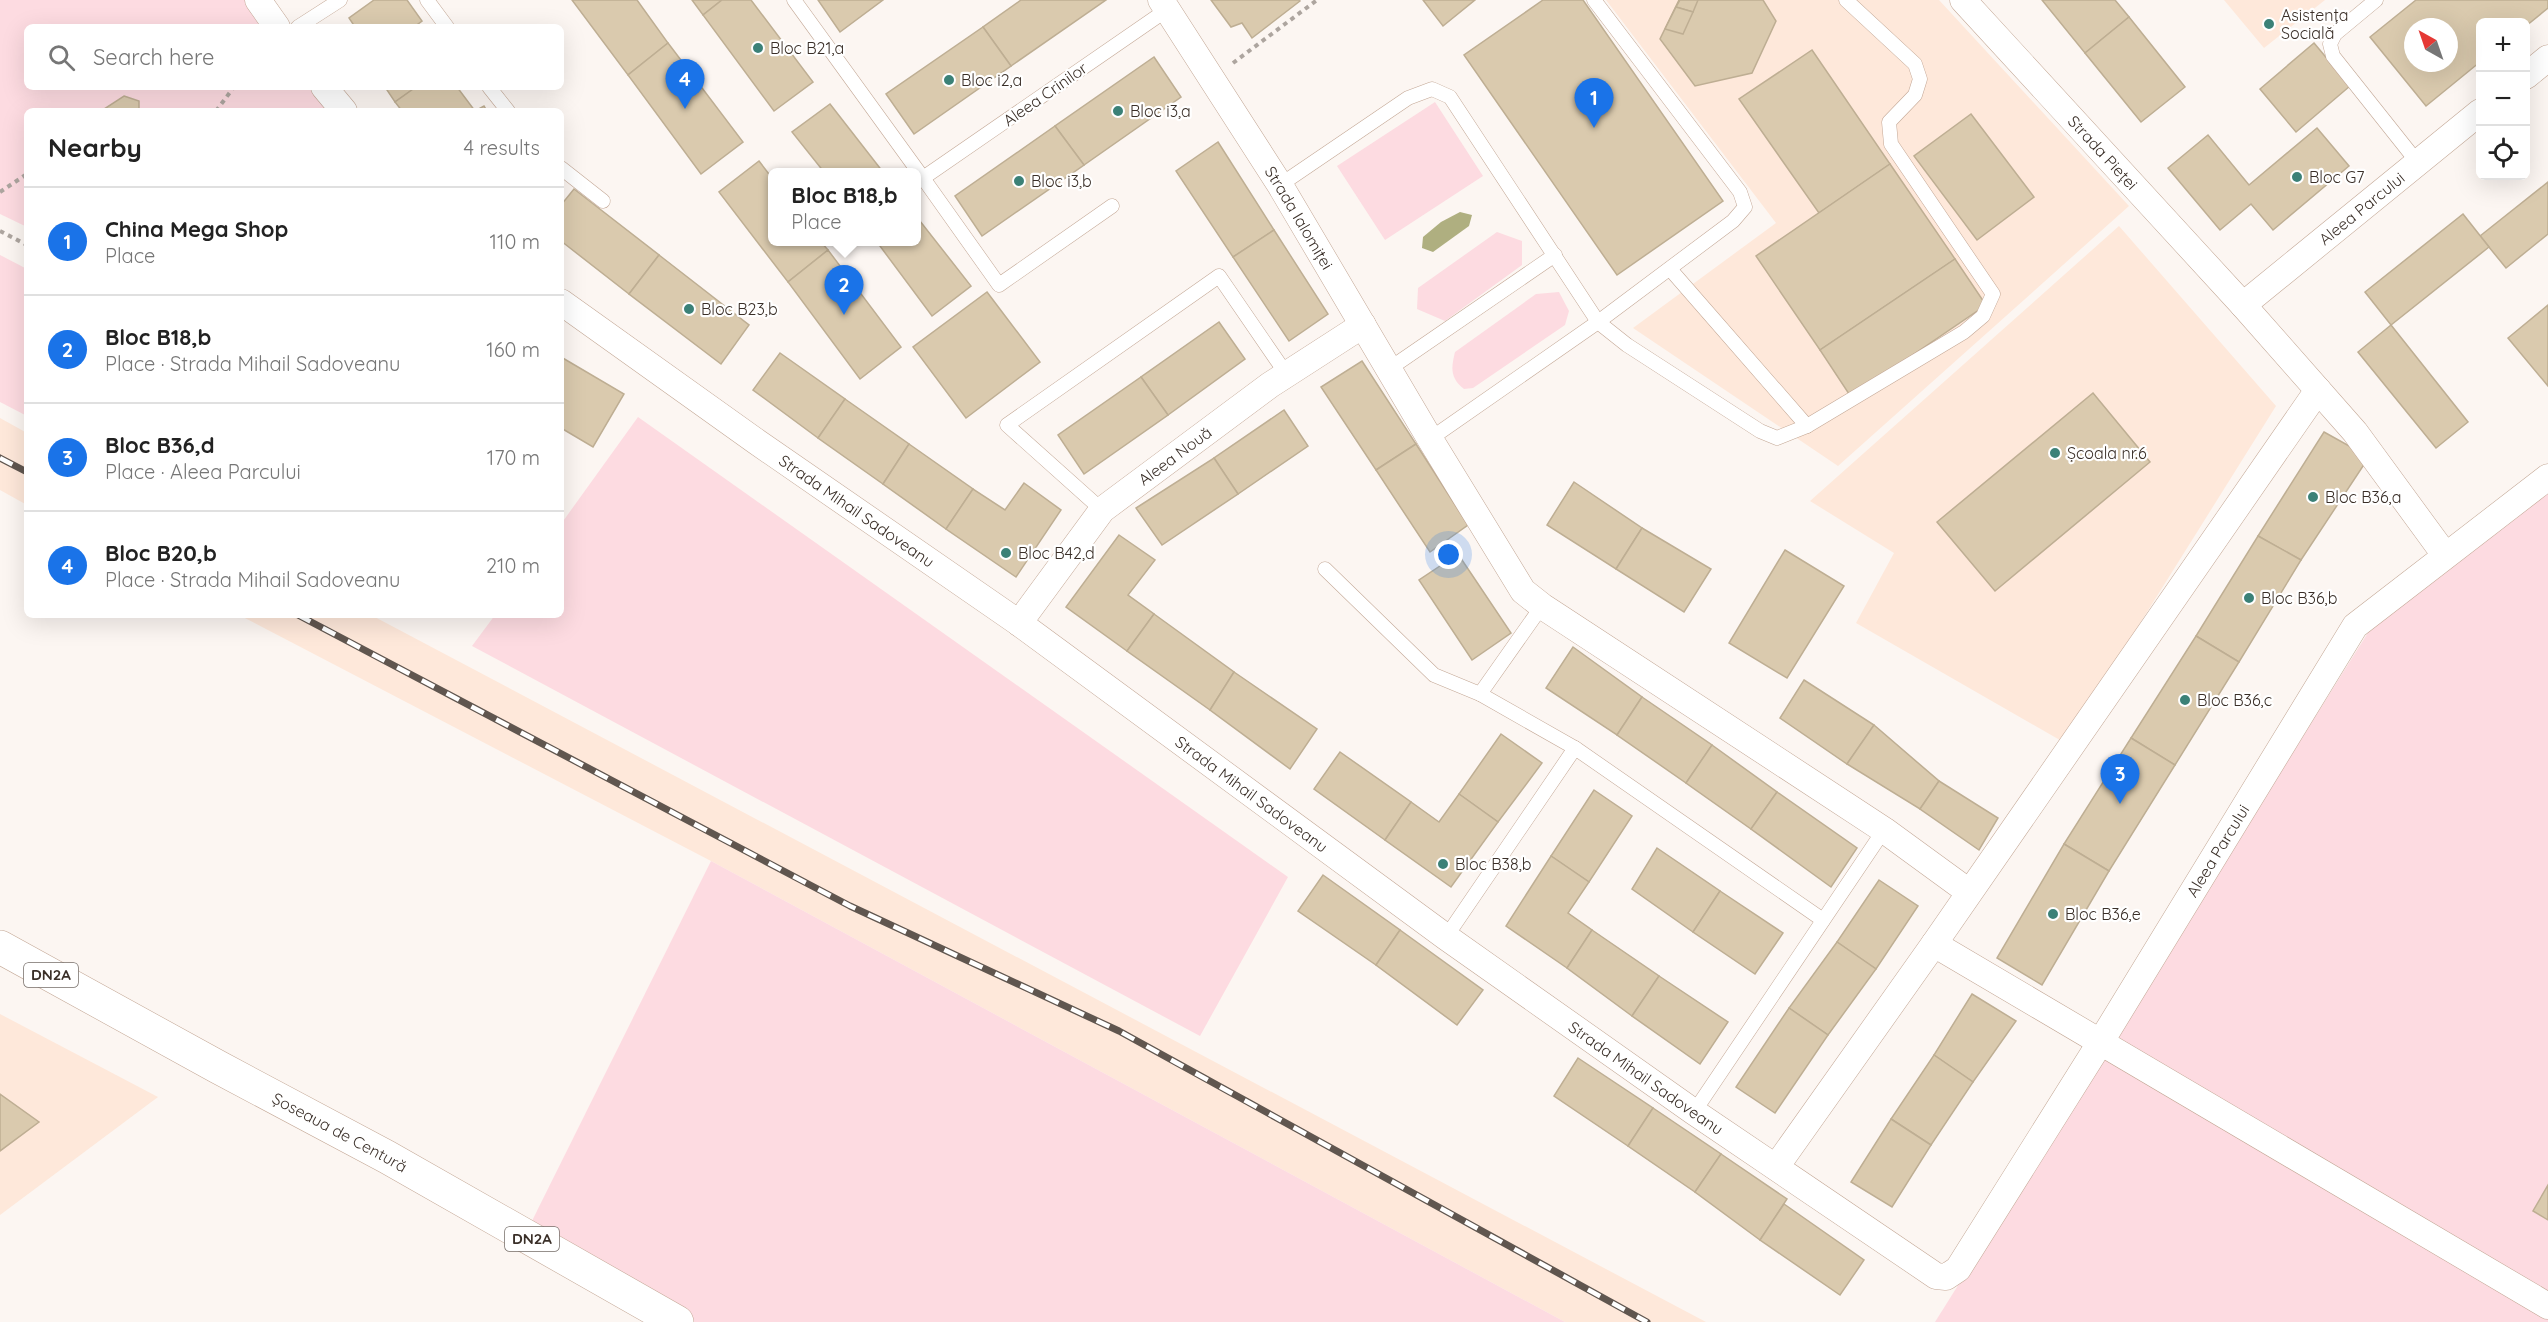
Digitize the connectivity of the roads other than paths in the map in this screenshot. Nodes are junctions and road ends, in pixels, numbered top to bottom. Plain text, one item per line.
1 (258, 0) edge
2 (340, 0) edge
3 (428, 0) edge
4 (794, 0) edge
5 (1594, 0) edge
6 (1846, 0) edge
7 (1963, 0) edge
8 (2376, 0) edge
9 (1164, 5) edge
10 (275, 24) edge
11 (303, 24) edge
12 (445, 24) edge
13 (2548, 58) edge
14 (2530, 73) edge
15 (326, 90) edge
16 (491, 90) edge
17 (342, 108) edge
18 (505, 108) edge
19 (2476, 116) edge
20 (2418, 163) junction
21 (916, 168) edge
22 (564, 170) edge
23 (921, 175) edge
24 (923, 178) junction
25 (1280, 185) junction
26 (603, 201) dead end
27 (1112, 206) dead end
28 (1555, 255) junction
29 (1670, 269) junction
30 (564, 304) edge
31 (2243, 305) junction
32 (1598, 322) junction
33 (1363, 325) junction
34 (1389, 369) junction
35 (1287, 375) junction
36 (2318, 390) junction
37 (1807, 426) junction
38 (1430, 439) junction
39 (2548, 477) edge
40 (1102, 510) junction
41 (2445, 555) junction
42 (1325, 569) dead end
43 (1542, 606) junction
44 (1019, 623) junction
45 (1480, 694) junction
46 (1575, 748) junction
47 (1884, 830) junction
48 (1969, 892) junction
49 (1823, 921) junction
50 (1446, 937) junction
51 (1934, 944) junction
52 (0, 947) edge
53 (2100, 1043) junction
54 (1694, 1112) junction
55 (1776, 1167) junction
56 (1946, 1277) joint
57 (2548, 1306) edge
58 (677, 1322) edge

1 - 10 street
2 - 11 lane
3 - 12 lane
4 - 21 lane
5 - 29 lane
6 - 37 lane
7 - 31 street, Strada Pieței
8 - 20 lane
9 - 24 lane, Aleea Crinilor
9 - 25 street, Strada Ialomiței
13 - 14 street
15 - 17 street
16 - 18 lane
19 - 20 street, Aleea Parcului
20 - 31 street, Aleea Parcului
22 - 26 lane
23 - 24 lane
24 - 27 lane
25 - 28 lane
25 - 33 street, Strada Ialomiței
28 - 32 lane
28 - 34 lane
29 - 32 lane
29 - 37 lane
30 - 44 street, Strada Mihail Sadoveanu
31 - 36 street, Strada Pieței
32 - 37 lane
32 - 38 lane
33 - 34 street, Strada Ialomiței
33 - 35 street, Aleea Nouă
34 - 38 street, Strada Ialomiței
35 - 40 street, Aleea Nouă
35 - 40 lane
36 - 41 street, Strada Pieței
36 - 48 street
38 - 43 street, Strada Ialomiței
39 - 41 street, Aleea Parcului
40 - 44 street, Aleea Nouă
41 - 53 street, Aleea Parcului
42 - 45 lane
43 - 45 lane
43 - 47 street, Strada Ialomiței
44 - 50 street, Strada Mihail Sadoveanu
45 - 46 lane
46 - 49 lane
46 - 50 lane
47 - 48 street, Strada Ialomiței
47 - 49 lane
48 - 51 street
49 - 54 lane
50 - 54 street, Strada Mihail Sadoveanu
51 - 53 street
51 - 55 street
52 - 58 highway, Șoseaua de Centură / DN2A
53 - 56 street, Aleea Parcului
53 - 57 street
54 - 55 street, Strada Mihail Sadoveanu
55 - 56 street, Strada Mihail Sadoveanu

